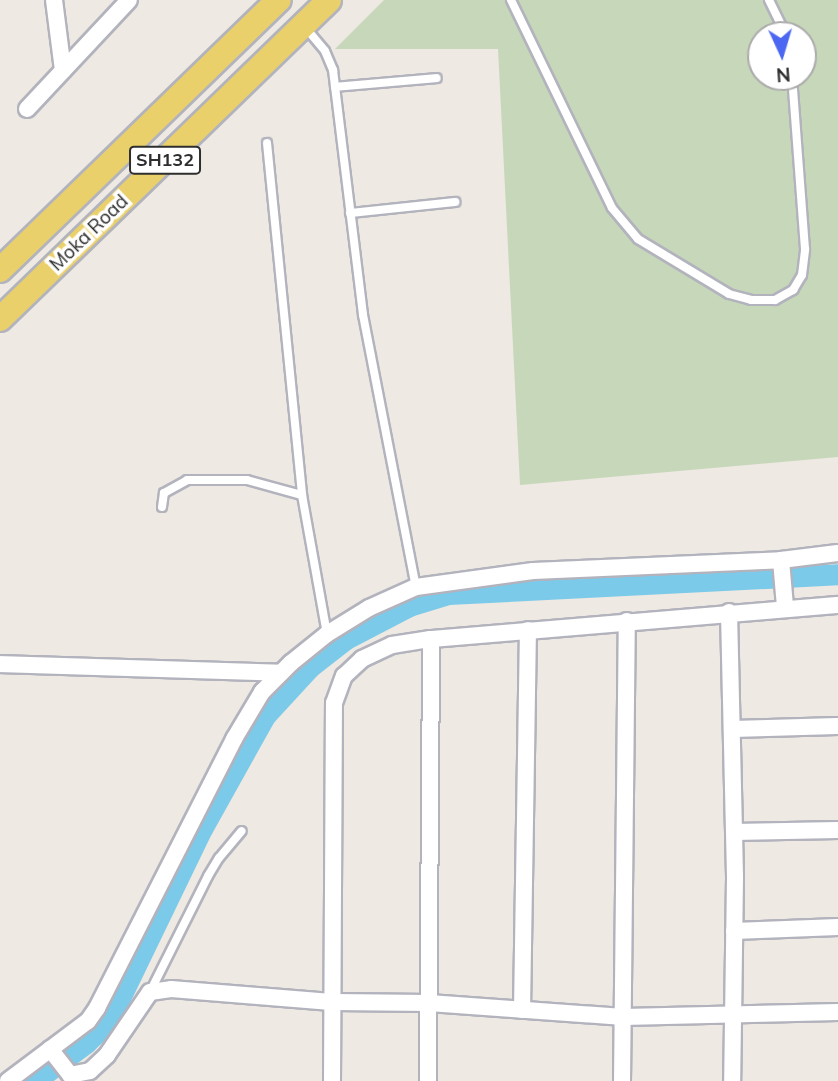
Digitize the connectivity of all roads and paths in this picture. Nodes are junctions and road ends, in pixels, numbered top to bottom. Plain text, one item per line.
1 (54, 0) edge
2 (129, 0) edge
3 (279, 0) edge
4 (329, 0) edge
5 (511, 0) edge
6 (769, 0) edge
7 (779, 21) edge
8 (303, 25) junction
9 (63, 70) junction
10 (437, 78) dead end
11 (335, 87) junction
12 (793, 91) edge
13 (27, 109) dead end
14 (267, 143) dead end
15 (455, 202) dead end
16 (351, 213) junction
17 (0, 270) edge
18 (0, 319) edge
19 (302, 495) junction
20 (162, 507) dead end
21 (838, 553) edge
22 (782, 565) junction
23 (416, 587) junction
24 (784, 601) junction
25 (838, 605) edge
26 (729, 612) junction
27 (627, 621) junction
28 (528, 630) junction
29 (327, 634) junction
30 (431, 639) junction
31 (0, 664) edge
32 (281, 673) junction
33 (838, 726) edge
34 (732, 729) junction
35 (838, 830) edge
36 (242, 831) dead end
37 (734, 832) junction
38 (838, 927) edge
39 (734, 931) junction
40 (150, 992) junction
41 (334, 1002) junction
42 (429, 1003) junction
43 (522, 1010) junction
44 (838, 1012) edge
45 (733, 1016) junction
46 (623, 1017) junction
47 (56, 1059) junction
48 (8, 1081) edge
49 (332, 1081) edge
50 (428, 1081) edge
51 (622, 1081) edge
52 (732, 1081) edge

1 - 9 street
2 - 9 street
3 - 17 main road, Moka Road / SH132
4 - 8 main road, Moka Road / SH132
5 - 12 lane
6 - 7 lane
8 - 11 lane
8 - 18 main road, Moka Road / SH132
9 - 13 street
10 - 11 lane
11 - 16 lane
14 - 19 lane
15 - 16 lane
16 - 23 lane
19 - 20 lane
19 - 29 lane
21 - 22 street
22 - 23 street
22 - 24 street
23 - 29 street
24 - 25 street
24 - 26 street
26 - 27 street
26 - 34 street
27 - 28 street
27 - 46 street
28 - 30 street
28 - 43 street
29 - 32 street
30 - 41 street
30 - 42 street
31 - 32 street
32 - 47 street
33 - 34 street
34 - 37 street
35 - 37 street
36 - 40 lane
37 - 39 street
38 - 39 street
39 - 45 street
40 - 41 street
40 - 47 street
41 - 42 street
41 - 49 street
42 - 43 street
42 - 50 street
43 - 46 street
44 - 45 street
45 - 46 street
45 - 52 street
46 - 51 street
47 - 48 street

